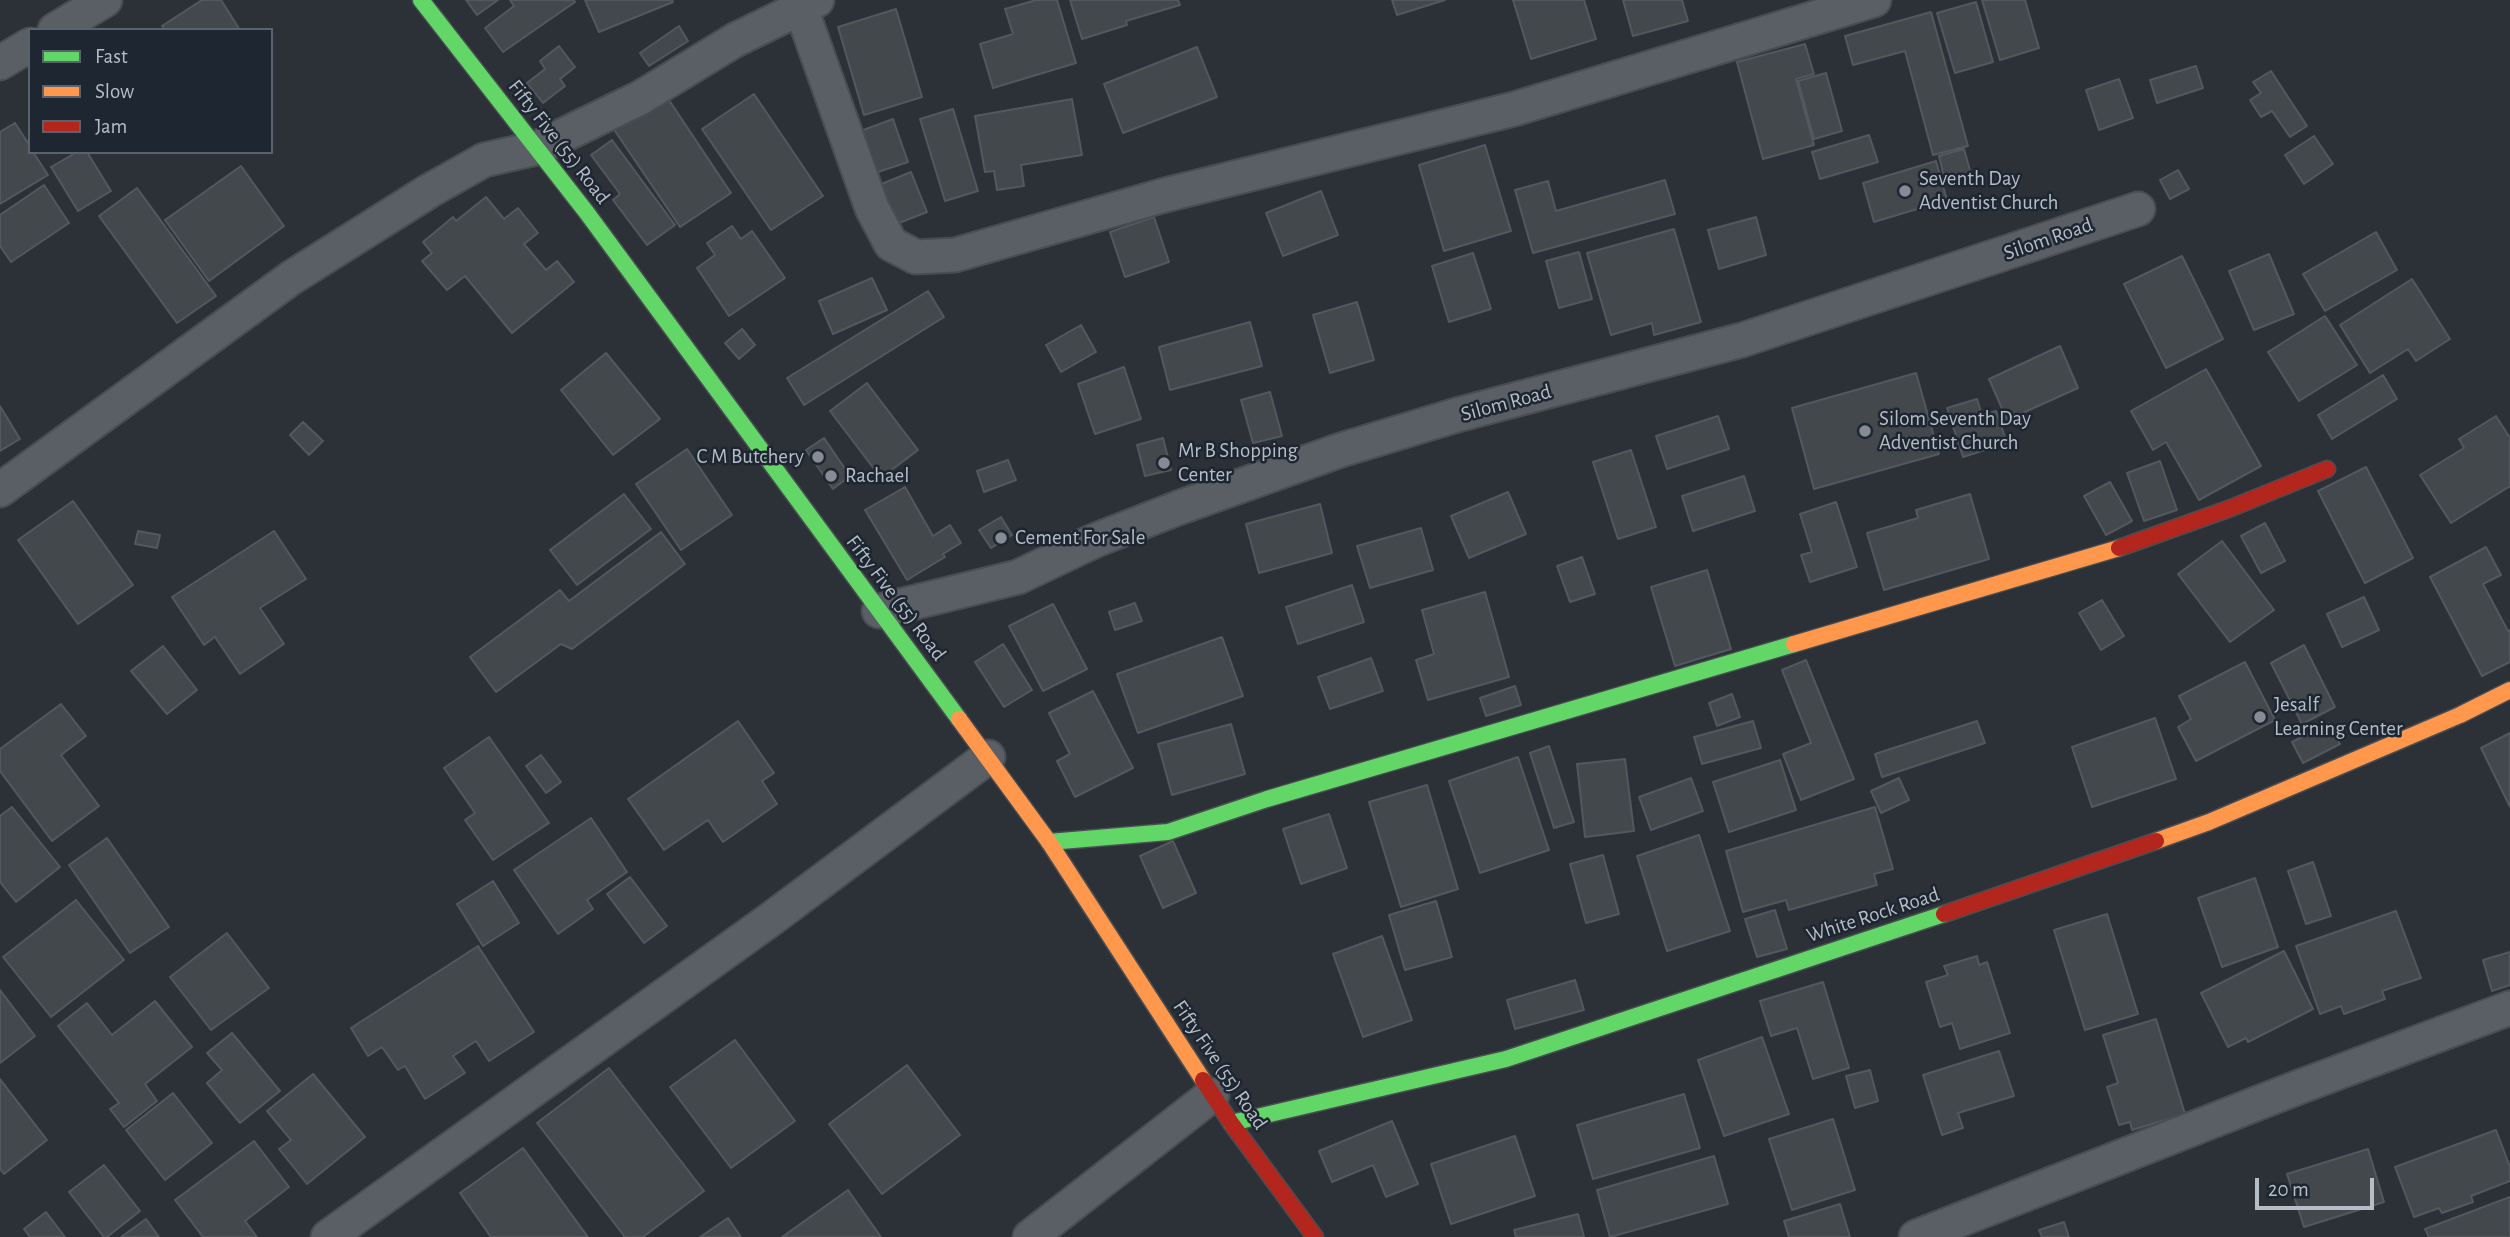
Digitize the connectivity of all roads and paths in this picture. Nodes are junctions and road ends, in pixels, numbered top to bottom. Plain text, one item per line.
1 (105, 0) edge
2 (421, 0) edge
3 (1874, 0) edge
4 (805, 2) edge
5 (58, 28) edge
6 (28, 46) edge
7 (0, 63) edge
8 (537, 148) junction
9 (2138, 209) dead end
10 (2327, 469) dead end
11 (0, 490) edge
12 (879, 611) junction
13 (2510, 690) edge
14 (988, 757) junction
15 (1049, 842) junction
16 (2510, 1008) edge
17 (1212, 1094) junction
18 (1231, 1123) junction
19 (328, 1237) edge
20 (1030, 1237) edge
21 (1315, 1237) edge
22 (1916, 1237) edge

1 - 5 street
2 - 8 street, Fifty Five (55) Road
3 - 4 street
4 - 8 street
6 - 7 street
8 - 11 street
8 - 12 street, Fifty Five (55) Road
9 - 12 street, Silom Road
10 - 15 street
12 - 14 street, Fifty Five (55) Road
13 - 18 street, White Rock Road
14 - 15 street, Fifty Five (55) Road
14 - 19 street
15 - 17 street, Fifty Five (55) Road
16 - 22 street
17 - 18 street, Fifty Five (55) Road
17 - 20 street
18 - 21 street, Fifty Five (55) Road

